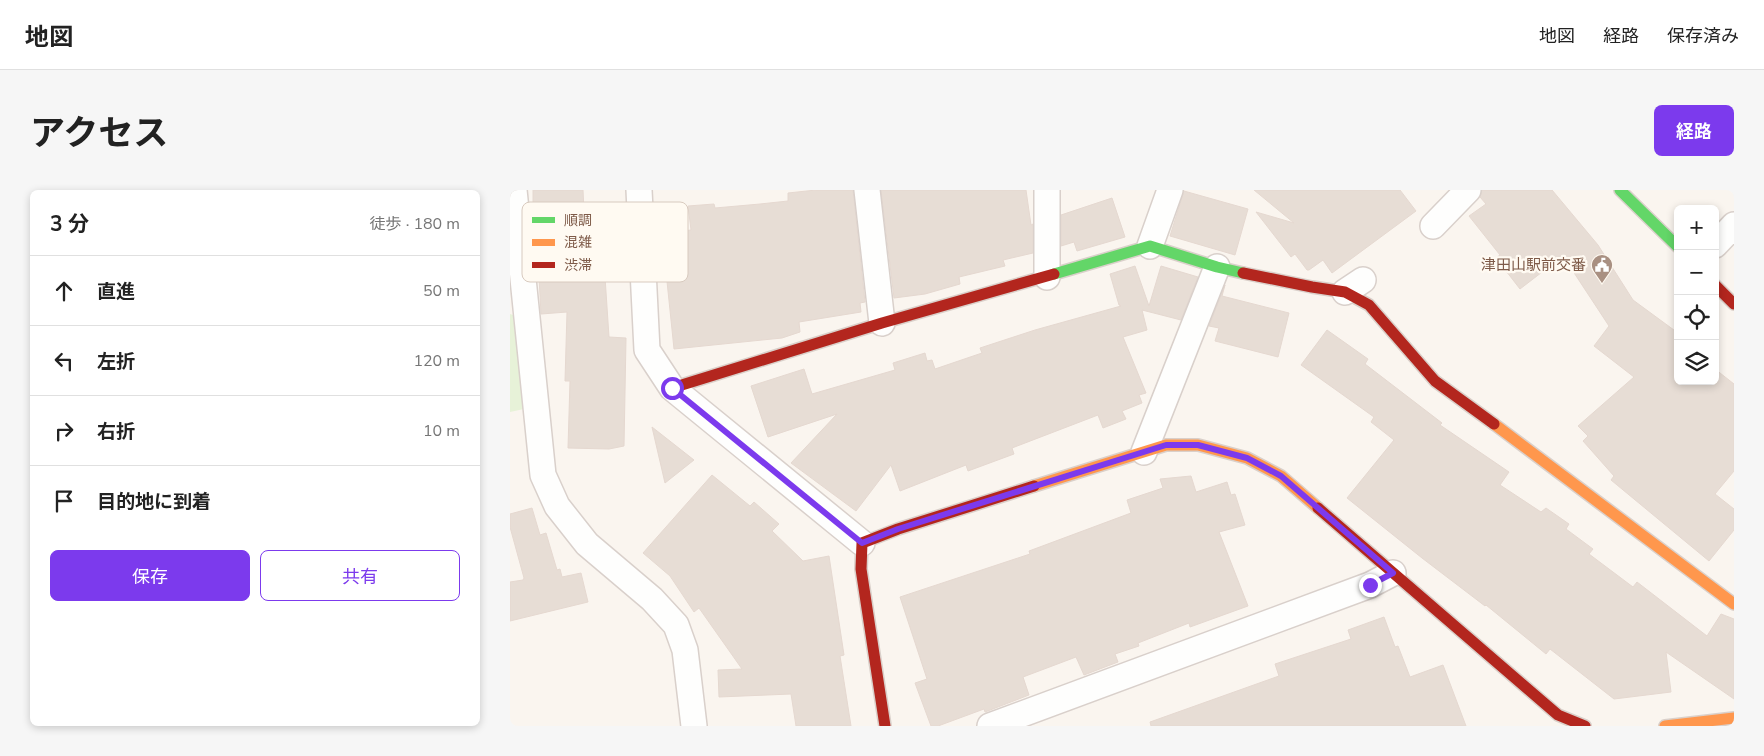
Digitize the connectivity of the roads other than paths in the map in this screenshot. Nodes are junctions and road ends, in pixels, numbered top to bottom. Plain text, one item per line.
1 (514, 190) edge
2 (867, 190) edge
3 (1047, 190) edge
4 (1170, 190) edge
5 (1468, 190) edge
6 (1620, 190) edge
7 (1734, 225) edge
8 (1433, 226) dead end
9 (1719, 241) edge
10 (1674, 244) edge
11 (1150, 246) junction
12 (1217, 266) junction
13 (1047, 277) junction
14 (644, 282) edge
15 (517, 289) edge
16 (1719, 290) edge
17 (1734, 304) edge
18 (882, 323) junction
19 (672, 388) junction
20 (1144, 452) junction
21 (862, 543) junction
22 (1393, 573) junction
23 (1734, 604) edge
24 (1734, 718) edge
25 (694, 726) edge
26 (884, 726) edge
27 (990, 726) edge
28 (1585, 726) edge
29 (1665, 726) edge

1 - 15 street
2 - 18 street
3 - 13 street
4 - 11 street
5 - 8 street
6 - 10 street
7 - 9 street
11 - 12 street
11 - 13 street
12 - 20 street
12 - 23 street
13 - 18 street
14 - 19 street
15 - 25 street
16 - 17 street
18 - 19 street
19 - 21 street
20 - 21 street
20 - 22 street
21 - 26 street
22 - 27 street
22 - 28 street
24 - 29 street

